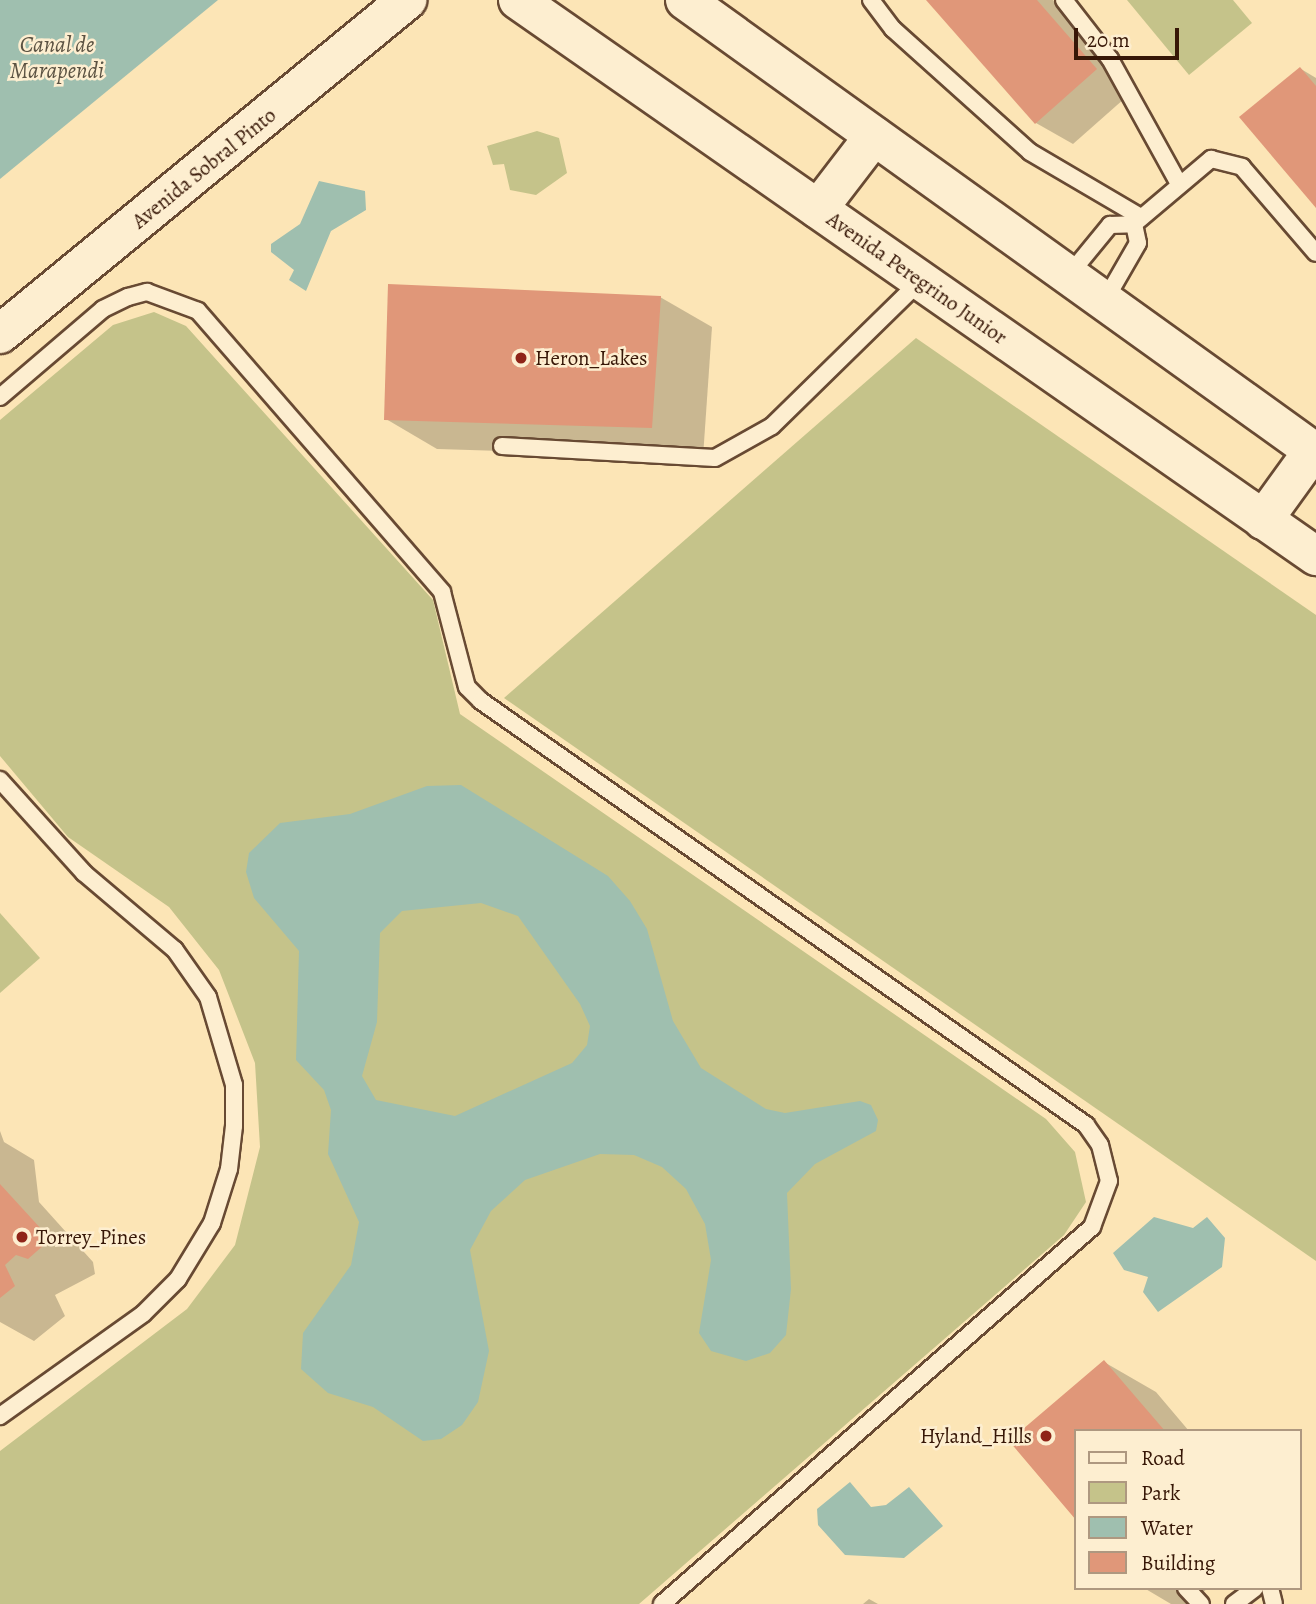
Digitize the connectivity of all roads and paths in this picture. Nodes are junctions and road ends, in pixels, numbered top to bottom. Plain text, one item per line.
1 (407, 0) edge
2 (519, 0) edge
3 (685, 0) edge
4 (871, 0) edge
5 (1064, 0) edge
6 (874, 136) junction
7 (1178, 182) junction
8 (818, 209) junction
9 (1137, 220) junction
10 (1316, 253) edge
11 (1069, 275) junction
12 (920, 281) junction
13 (1104, 302) junction
14 (0, 334) edge
15 (0, 397) edge
16 (502, 446) dead end
17 (1315, 452) edge
18 (1263, 520) junction
19 (1316, 556) edge
20 (0, 780) edge
21 (0, 1416) edge
22 (1188, 1590) edge
23 (1252, 1590) edge
24 (662, 1604) edge
25 (1201, 1604) edge
26 (1234, 1604) edge

1 - 14 street, Avenida Sobral Pinto
2 - 8 street, Avenida Peregrino Junior
3 - 6 street
4 - 9 lane
5 - 7 lane
6 - 8 street
6 - 11 street
7 - 9 lane
7 - 10 lane
8 - 12 street, Avenida Peregrino Junior
9 - 11 lane
9 - 13 lane
11 - 13 street
12 - 16 lane
12 - 18 street, Avenida Peregrino Junior
13 - 17 street
15 - 24 lane
17 - 18 street
18 - 19 street, Avenida Peregrino Junior
20 - 21 lane
22 - 25 lane
23 - 26 lane

